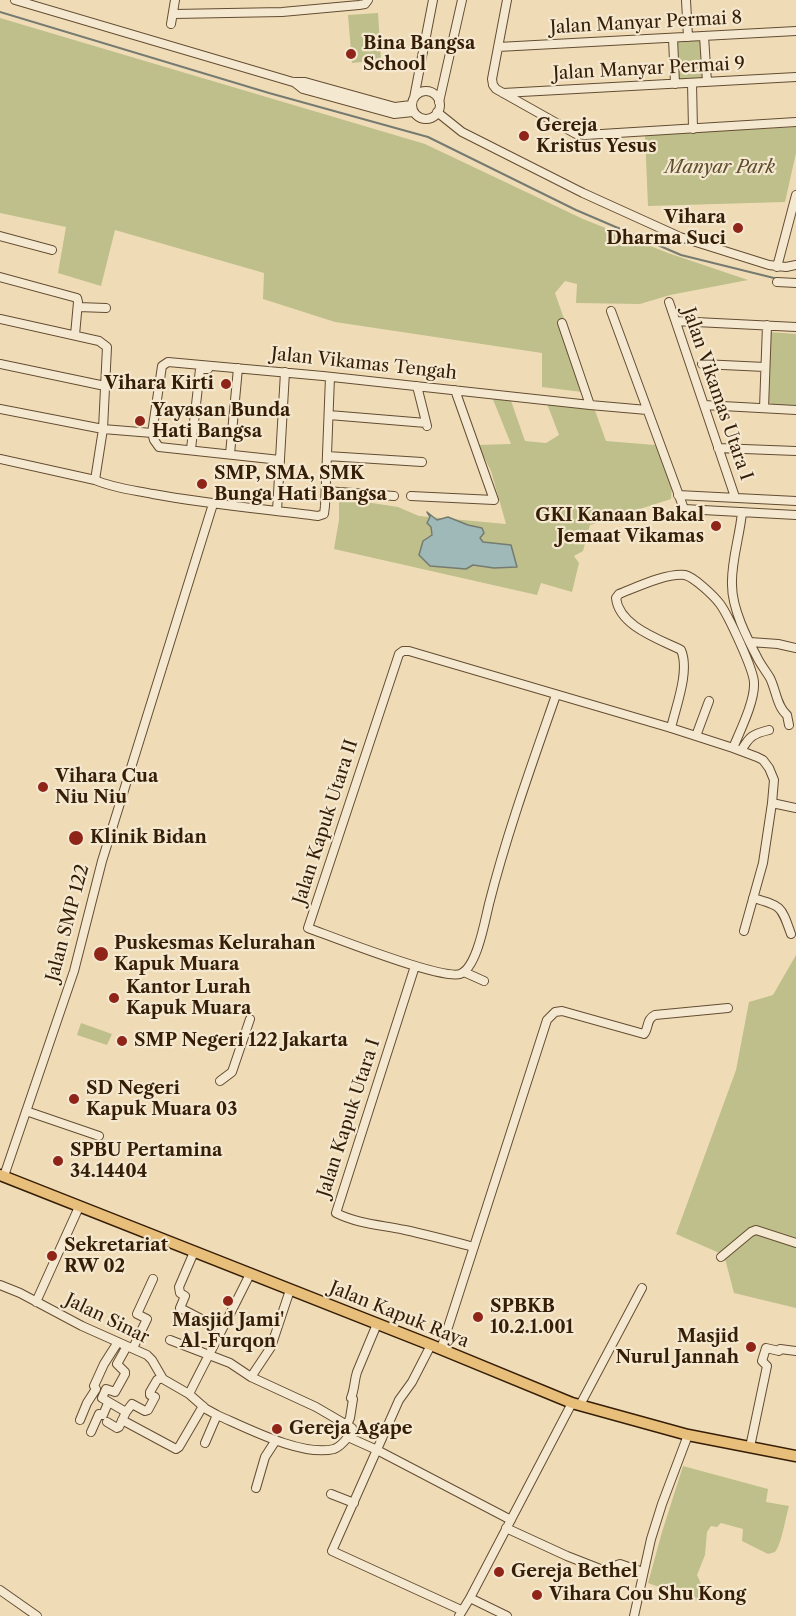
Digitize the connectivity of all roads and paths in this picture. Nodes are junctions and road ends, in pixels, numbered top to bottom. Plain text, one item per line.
1 (15, 0) edge
2 (175, 0) edge
3 (281, 0) edge
4 (368, 0) edge
5 (433, 0) edge
6 (462, 0) edge
7 (506, 0) edge
8 (686, 0) edge
9 (282, 12) junction
10 (174, 14) junction
11 (171, 24) dead end
12 (796, 31) edge
13 (704, 36) junction
14 (688, 37) junction
15 (673, 38) junction
16 (498, 47) junction
17 (796, 77) edge
18 (707, 82) junction
19 (692, 83) junction
20 (675, 84) junction
21 (503, 93) junction
22 (439, 102) junction
23 (413, 105) junction
24 (437, 112) junction
25 (796, 122) edge
26 (693, 129) junction
27 (796, 195) edge
28 (0, 236) edge
29 (52, 250) dead end
30 (796, 265) edge
31 (777, 267) junction
32 (0, 277) edge
33 (777, 282) dead end
34 (796, 283) edge
35 (669, 302) dead end
36 (78, 307) junction
37 (106, 308) dead end
38 (611, 311) dead end
39 (0, 319) edge
40 (676, 321) junction
41 (562, 322) dead end
42 (767, 325) junction
43 (796, 327) edge
44 (75, 335) junction
45 (0, 364) edge
46 (702, 364) dead end
47 (765, 367) junction
48 (238, 368) junction
49 (211, 369) dead end
50 (285, 372) junction
51 (330, 377) junction
52 (105, 386) junction
53 (417, 386) junction
54 (455, 390) junction
55 (590, 405) junction
56 (704, 405) junction
57 (764, 408) junction
58 (0, 409) edge
59 (647, 410) junction
60 (796, 410) edge
61 (329, 415) junction
62 (103, 429) junction
63 (153, 433) junction
64 (718, 448) junction
65 (191, 449) junction
66 (796, 451) edge
67 (230, 454) junction
68 (327, 456) junction
69 (0, 459) edge
70 (280, 460) junction
71 (422, 462) dead end
72 (95, 480) junction
73 (326, 491) junction
74 (394, 496) dead end
75 (411, 496) dead end
76 (679, 496) junction
77 (735, 497) junction
78 (796, 501) edge
79 (213, 504) junction
80 (278, 511) junction
81 (742, 512) junction
82 (796, 515) edge
83 (750, 642) junction
84 (796, 648) edge
85 (556, 695) junction
86 (709, 701) dead end
87 (789, 725) dead end
88 (671, 728) junction
89 (769, 730) dead end
90 (696, 736) junction
91 (737, 750) junction
92 (772, 802) junction
93 (796, 808) edge
94 (753, 898) junction
95 (744, 931) dead end
96 (790, 934) dead end
97 (414, 969) junction
98 (464, 972) junction
99 (484, 981) dead end
100 (728, 1008) dead end
101 (250, 1019) dead end
102 (220, 1081) dead end
103 (26, 1111) junction
104 (99, 1136) dead end
105 (2, 1176) edge
106 (79, 1207) junction
107 (796, 1243) edge
108 (474, 1247) junction
109 (194, 1252) junction
110 (721, 1257) dead end
111 (250, 1275) junction
112 (153, 1279) dead end
113 (0, 1285) edge
114 (642, 1288) dead end
115 (290, 1290) junction
116 (36, 1302) junction
117 (378, 1324) junction
118 (221, 1331) junction
119 (170, 1340) dead end
120 (118, 1342) junction
121 (130, 1347) junction
122 (436, 1347) junction
123 (796, 1351) edge
124 (209, 1355) junction
125 (251, 1377) junction
126 (162, 1378) junction
127 (189, 1395) junction
128 (108, 1403) junction
129 (576, 1404) junction
130 (203, 1406) junction
131 (217, 1415) junction
132 (124, 1416) junction
133 (80, 1420) dead end
134 (107, 1422) dead end
135 (347, 1425) junction
136 (91, 1432) dead end
137 (688, 1435) junction
138 (348, 1437) junction
139 (276, 1440) junction
140 (205, 1443) dead end
141 (750, 1447) junction
142 (377, 1450) junction
143 (796, 1456) edge
144 (256, 1488) dead end
145 (331, 1494) dead end
146 (354, 1503) junction
147 (511, 1520) junction
148 (506, 1528) junction
149 (643, 1572) junction
150 (0, 1590) edge
151 (470, 1598) junction
152 (460, 1613) edge
153 (37, 1616) edge
154 (507, 1616) edge
155 (634, 1616) edge

1 - 23 street
2 - 10 street
3 - 9 street
4 - 9 street
5 - 23 street
6 - 22 street
7 - 16 street
8 - 14 street
9 - 10 street
10 - 11 street
12 - 13 street, Jalan Manyar Permai 8
13 - 14 street, Jalan Manyar Permai 8
13 - 18 street
14 - 15 street, Jalan Manyar Permai 8
15 - 16 street, Jalan Manyar Permai 8
15 - 20 street
16 - 21 street
17 - 18 street, Jalan Manyar Permai 9
18 - 19 street, Jalan Manyar Permai 9
19 - 20 street, Jalan Manyar Permai 9
19 - 26 street
20 - 21 street, Jalan Manyar Permai 9
21 - 26 street
22 - 23 street
22 - 24 street
23 - 24 street
24 - 31 street
25 - 26 street
27 - 31 street
28 - 29 street
30 - 31 street
32 - 36 street
33 - 34 street
35 - 40 street, Jalan Vikamas Utara I
36 - 37 street
36 - 44 street
38 - 59 street
39 - 44 street
40 - 42 street
40 - 56 street, Jalan Vikamas Utara I
41 - 55 street
42 - 43 street
42 - 47 street
44 - 52 street
45 - 52 street
46 - 47 street
47 - 57 street
48 - 50 street, Jalan Vikamas Tengah
48 - 63 street, Jalan Vikamas Tengah
48 - 67 street
49 - 65 street
50 - 51 street, Jalan Vikamas Tengah
50 - 70 street
51 - 53 street, Jalan Vikamas Tengah
51 - 61 street
52 - 62 street
53 - 54 street, Jalan Vikamas Tengah
53 - 61 street
54 - 55 street, Jalan Vikamas Tengah
54 - 75 street
55 - 59 street, Jalan Vikamas Tengah
56 - 57 street
56 - 64 street, Jalan Vikamas Utara I
57 - 60 street
58 - 62 street
59 - 76 street
61 - 68 street
62 - 63 street
62 - 72 street
63 - 65 street
64 - 66 street
64 - 77 street, Jalan Vikamas Utara I
65 - 67 street
67 - 70 street
68 - 71 street
68 - 73 street
69 - 72 street
70 - 80 street
72 - 79 street
73 - 74 street
73 - 80 street
76 - 77 street
76 - 81 street
77 - 78 street
79 - 80 street
79 - 103 street, Jalan SMP 122
81 - 82 street
81 - 83 street
83 - 84 street
83 - 87 street
85 - 88 street, Jalan Kapuk Utara II
85 - 97 street, Jalan Kapuk Utara II
85 - 98 street
86 - 90 street
88 - 90 street, Jalan Kapuk Utara II
88 - 91 street
89 - 91 street
90 - 91 street, Jalan Kapuk Utara II
91 - 92 street, Jalan Kapuk Utara II
92 - 93 street
92 - 94 street
94 - 95 street
94 - 96 street
97 - 98 street, Jalan Kapuk Utara II
97 - 108 street, Jalan Kapuk Utara I
98 - 99 street
100 - 108 street
101 - 102 street
103 - 104 street
103 - 105 street, Jalan SMP 122
105 - 106 main road, Jalan Kapuk Raya
106 - 109 main road, Jalan Kapuk Raya
106 - 116 street, Jalan Sinar
107 - 110 street
108 - 122 street
109 - 111 main road, Jalan Kapuk Raya
109 - 118 street
111 - 115 main road, Jalan Kapuk Raya
111 - 118 street
112 - 121 street
113 - 116 street
114 - 129 street
115 - 117 main road, Jalan Kapuk Raya
115 - 125 street
116 - 120 street, Jalan Sinar
117 - 122 main road, Jalan Kapuk Raya
117 - 135 street
118 - 124 street
119 - 124 street
120 - 121 street, Jalan Sinar
120 - 133 street
121 - 126 street, Jalan Sinar
121 - 128 street
122 - 129 main road, Jalan Kapuk Raya
122 - 142 street
123 - 141 street
124 - 125 street
124 - 127 street
125 - 135 street
126 - 127 street, Jalan Sinar
126 - 132 street
127 - 130 street, Jalan Sinar
128 - 132 street
128 - 136 street
129 - 137 main road, Jalan Kapuk Raya
129 - 147 street
130 - 131 street, Jalan Sinar
130 - 132 street
131 - 139 street, Jalan Sinar
131 - 140 street
132 - 134 street
135 - 138 street
137 - 141 main road, Jalan Kapuk Raya
137 - 149 street
138 - 139 street, Jalan Sinar
138 - 142 street
139 - 144 street
141 - 143 main road, Jalan Kapuk Raya
142 - 146 street
142 - 147 street
145 - 146 street
146 - 152 street
147 - 148 street
148 - 149 street
148 - 151 street
149 - 155 street
150 - 153 street
151 - 152 street
151 - 154 street

